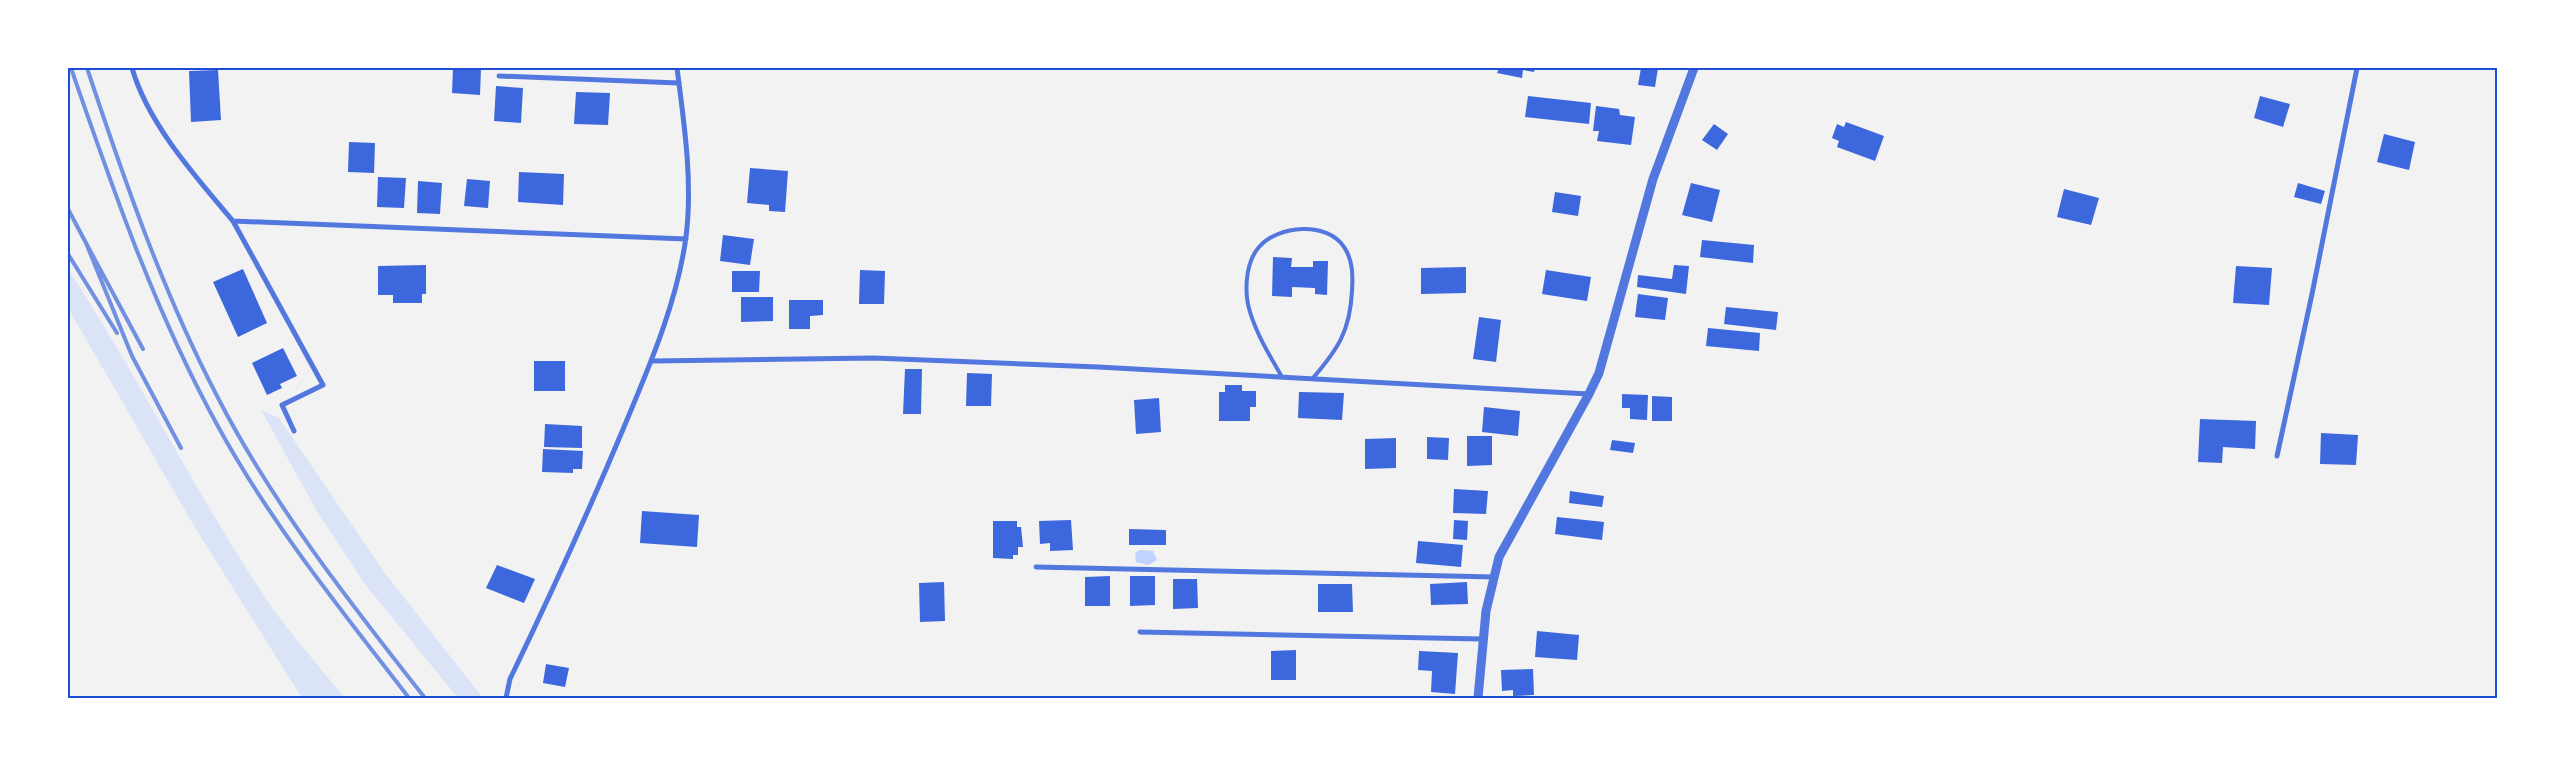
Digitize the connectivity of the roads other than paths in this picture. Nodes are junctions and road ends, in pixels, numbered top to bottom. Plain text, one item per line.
1 (132, 68) edge
2 (677, 68) edge
3 (1694, 68) edge
4 (2357, 68) edge
5 (499, 76) dead end
6 (679, 83) junction
7 (233, 221) junction
8 (686, 239) junction
9 (652, 361) junction
10 (1282, 377) junction
11 (1313, 378) junction
12 (1589, 394) junction
13 (294, 431) dead end
14 (2277, 456) dead end
15 (1036, 567) dead end
16 (1494, 577) junction
17 (1140, 632) dead end
18 (1482, 638) junction
19 (506, 698) edge
20 (1478, 698) edge

1 - 7 street
2 - 6 street
3 - 12 street
4 - 14 street
5 - 6 street
6 - 8 street
7 - 8 street
7 - 13 street
8 - 9 street
9 - 10 street
9 - 19 street
10 - 11 street
10 - 11 lane
11 - 12 street
12 - 16 street
15 - 16 street
16 - 18 street
17 - 18 street
18 - 20 street

